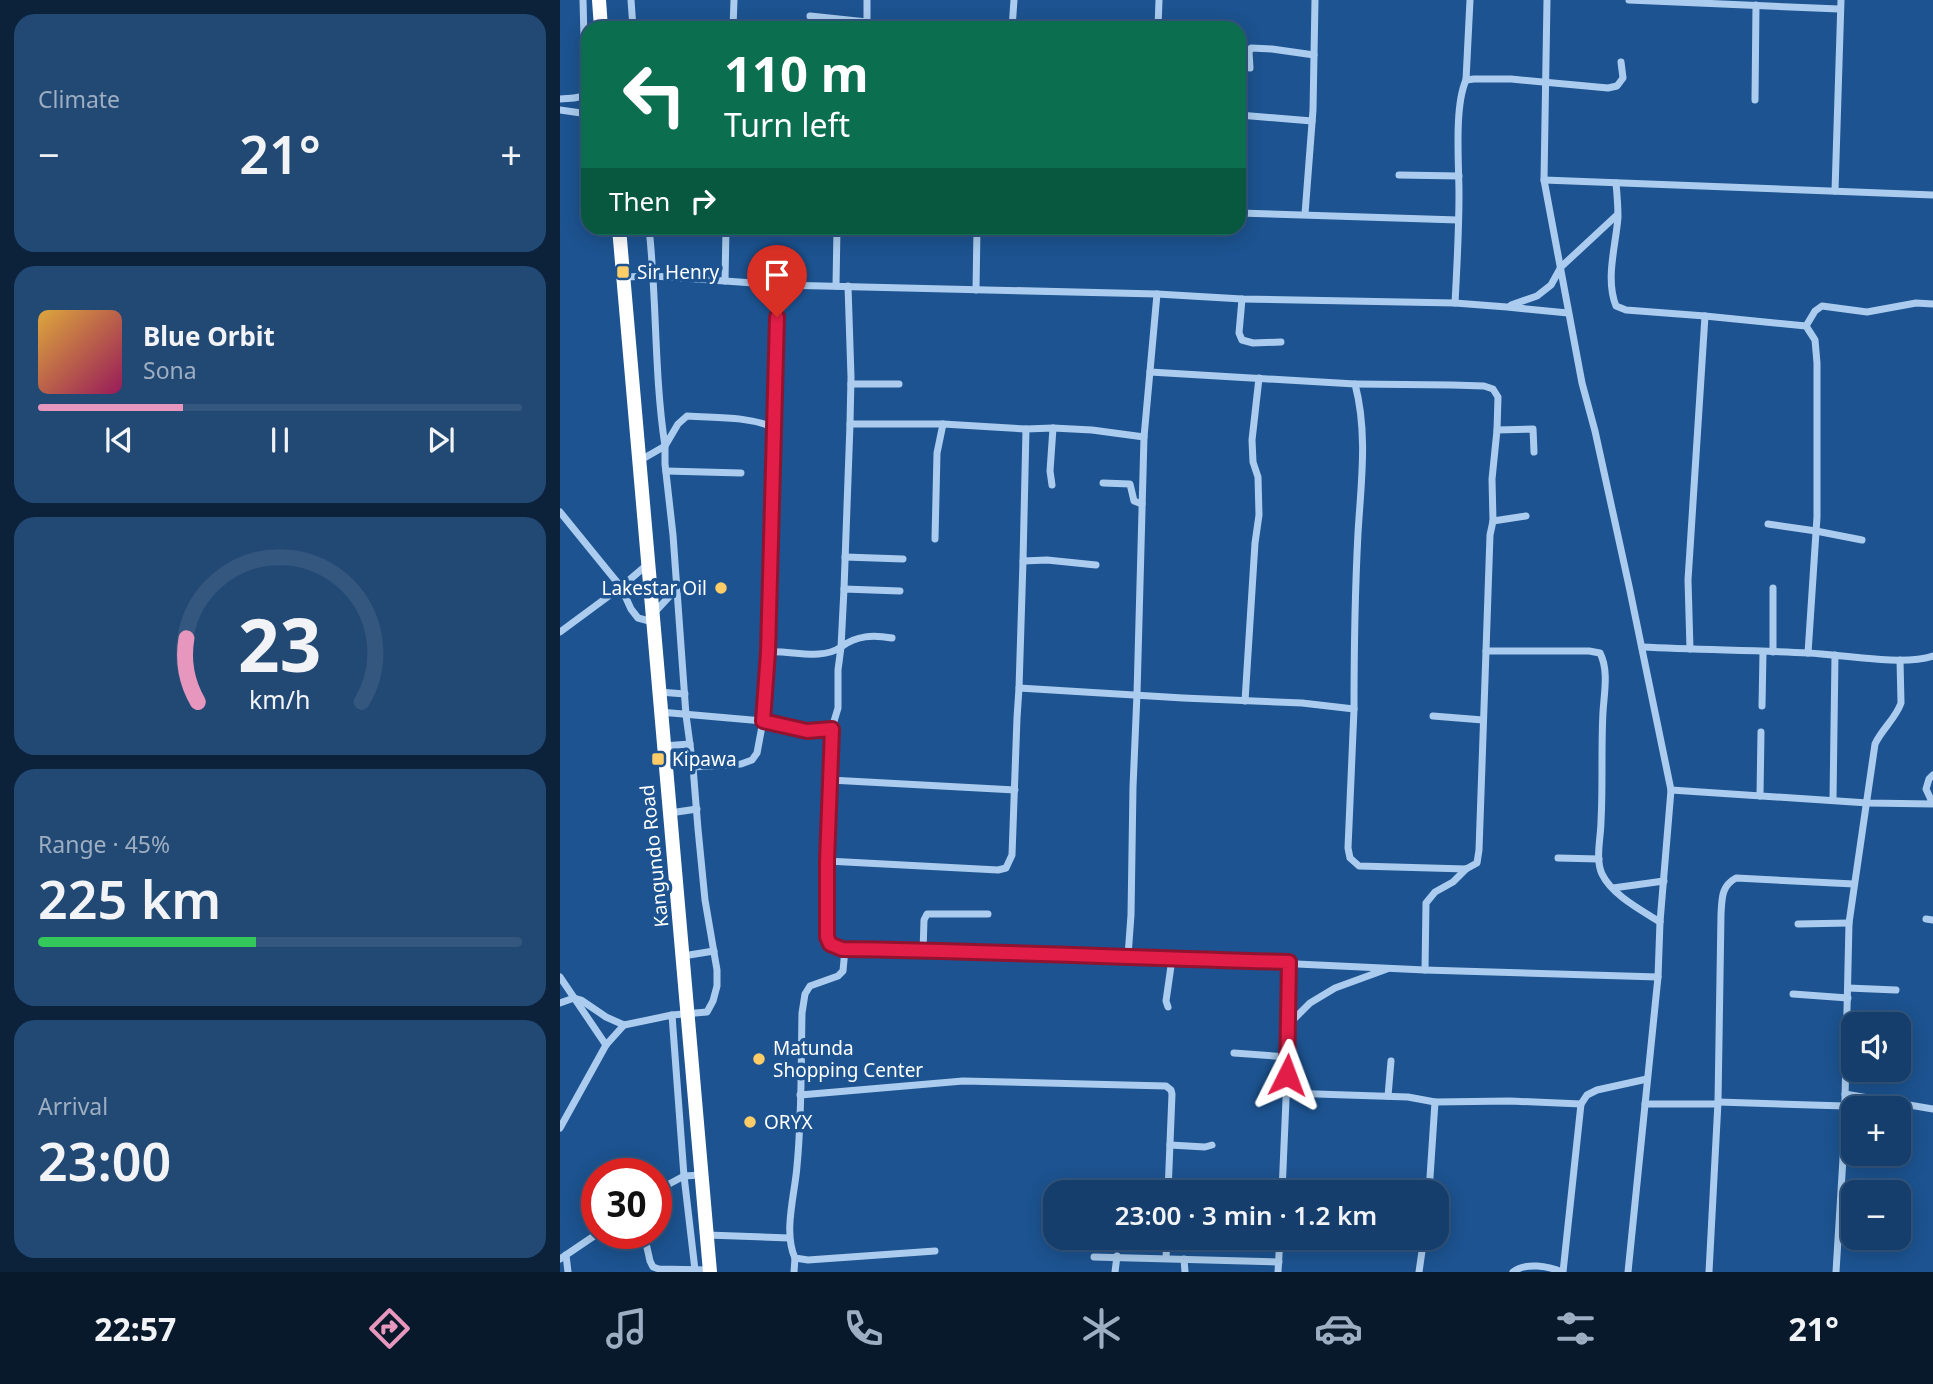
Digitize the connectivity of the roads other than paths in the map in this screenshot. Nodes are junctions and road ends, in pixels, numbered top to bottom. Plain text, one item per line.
1 (583, 0) edge
2 (599, 0) edge
3 (631, 0) edge
4 (734, 0) edge
5 (867, 0) edge
6 (1014, 0) edge
7 (1159, 0) edge
8 (1315, 0) edge
9 (1469, 0) edge
10 (1547, 0) edge
11 (1629, 0) edge
12 (1840, 4) edge
13 (1756, 5) junction
14 (810, 16) dead end
15 (584, 21) edge
16 (600, 21) edge
17 (632, 21) edge
18 (733, 21) edge
19 (842, 21) edge
20 (867, 21) edge
21 (1012, 21) edge
22 (1158, 21) edge
23 (1314, 55) junction
24 (1621, 62) dead end
25 (1250, 68) dead end
26 (1466, 80) junction
27 (1545, 81) junction
28 (581, 96) edge
29 (560, 99) edge
30 (1755, 100) dead end
31 (560, 110) edge
32 (581, 113) edge
33 (1246, 116) edge
34 (1312, 121) junction
35 (1399, 174) dead end
36 (1459, 176) junction
37 (1544, 180) junction
38 (1616, 183) junction
39 (1835, 191) junction
40 (1933, 195) edge
41 (1246, 212) edge
42 (1306, 214) junction
43 (1618, 215) junction
44 (1458, 220) junction
45 (620, 235) edge
46 (650, 235) edge
47 (726, 235) edge
48 (837, 235) edge
49 (977, 235) edge
50 (1562, 267) junction
51 (654, 276) junction
52 (624, 277) junction
53 (725, 281) junction
54 (781, 285) junction
55 (836, 286) junction
56 (848, 286) junction
57 (976, 290) junction
58 (1157, 294) junction
59 (1242, 299) junction
60 (1455, 303) junction
61 (1933, 303) edge
62 (1507, 307) junction
63 (1568, 313) junction
64 (1706, 316) junction
65 (1805, 326) junction
66 (1281, 342) dead end
67 (1150, 372) junction
68 (1259, 378) junction
69 (851, 384) junction
70 (899, 384) dead end
71 (1355, 384) junction
72 (850, 424) junction
73 (943, 424) junction
74 (773, 427) junction
75 (1053, 428) junction
76 (1026, 429) junction
77 (1497, 430) junction
78 (1144, 437) junction
79 (665, 446) junction
80 (1534, 452) dead end
81 (639, 461) junction
82 (666, 471) junction
83 (741, 473) dead end
84 (1103, 483) dead end
85 (1052, 485) dead end
86 (1142, 504) junction
87 (560, 512) edge
88 (1526, 516) dead end
89 (1493, 521) junction
90 (1768, 524) dead end
91 (1816, 531) junction
92 (935, 539) dead end
93 (1863, 540) dead end
94 (845, 557) junction
95 (903, 559) dead end
96 (1023, 561) junction
97 (648, 564) junction
98 (1096, 565) dead end
99 (621, 587) junction
100 (678, 587) junction
101 (1773, 588) dead end
102 (844, 589) junction
103 (900, 591) dead end
104 (653, 619) junction
105 (560, 632) edge
106 (892, 638) dead end
107 (841, 647) junction
108 (1642, 647) junction
109 (1690, 649) junction
110 (1486, 651) junction
111 (768, 652) junction
112 (1763, 652) junction
113 (1773, 652) junction
114 (1808, 653) junction
115 (1835, 655) junction
116 (1933, 656) edge
117 (1900, 660) junction
118 (1020, 688) junction
119 (659, 692) junction
120 (685, 694) junction
121 (1137, 694) junction
122 (1245, 701) junction
123 (1762, 706) dead end
124 (1354, 709) junction
125 (660, 712) junction
126 (687, 715) junction
127 (1433, 716) dead end
128 (1483, 720) junction
129 (763, 721) junction
130 (832, 729) junction
131 (1761, 732) dead end
132 (690, 744) junction
133 (663, 746) junction
134 (693, 767) junction
135 (1933, 775) edge
136 (830, 780) junction
137 (1015, 790) junction
138 (1671, 790) junction
139 (1760, 796) junction
140 (1833, 800) junction
141 (1868, 803) junction
142 (697, 809) junction
143 (669, 813) junction
144 (1558, 858) dead end
145 (1599, 859) junction
146 (827, 861) junction
147 (1466, 869) junction
148 (1664, 881) junction
149 (1854, 884) junction
150 (1613, 888) junction
151 (988, 914) dead end
152 (1660, 922) junction
153 (1849, 923) junction
154 (1798, 924) dead end
155 (845, 949) junction
156 (714, 951) junction
157 (923, 952) junction
158 (683, 956) junction
159 (1128, 956) junction
160 (1172, 959) junction
161 (1289, 962) junction
162 (1390, 968) junction
163 (1425, 970) junction
164 (560, 977) edge
165 (1658, 977) junction
166 (1848, 988) junction
167 (1896, 990) dead end
168 (1793, 995) dead end
169 (574, 998) junction
170 (1848, 998) junction
171 (560, 1003) edge
172 (1168, 1007) dead end
173 (688, 1013) junction
174 (671, 1015) junction
175 (1289, 1024) junction
176 (624, 1025) junction
177 (606, 1045) junction
178 (1234, 1053) dead end
179 (1288, 1057) junction
180 (1391, 1061) dead end
181 (1647, 1079) junction
182 (1286, 1093) junction
183 (1845, 1094) joint
184 (800, 1095) junction
185 (1388, 1096) junction
186 (1436, 1102) junction
187 (1718, 1103) junction
188 (1581, 1104) junction
189 (1645, 1104) junction
190 (1841, 1106) edge
191 (1933, 1109) edge
192 (561, 1124) edge
193 (1170, 1145) junction
194 (1212, 1145) dead end
195 (1843, 1166) edge
196 (701, 1175) junction
197 (684, 1176) junction
198 (1169, 1180) edge
199 (1282, 1180) edge
200 (1430, 1180) edge
201 (672, 1182) edge
202 (707, 1235) junction
203 (789, 1238) junction
204 (581, 1245) edge
205 (647, 1249) edge
206 (1166, 1250) edge
207 (1279, 1250) edge
208 (1422, 1250) edge
209 (935, 1251) dead end
210 (1117, 1256) junction
211 (563, 1257) edge
212 (1094, 1257) dead end
213 (795, 1258) junction
214 (1166, 1258) junction
215 (1184, 1259) junction
216 (1279, 1262) junction
217 (705, 1271) edge
218 (568, 1272) edge
219 (794, 1272) edge
220 (1115, 1272) edge
221 (1185, 1272) edge
222 (1278, 1272) edge
223 (1419, 1272) edge
224 (1513, 1272) edge
225 (1563, 1272) edge
226 (1628, 1272) edge
227 (1709, 1272) edge
228 (1836, 1272) edge

1 - 15 street
2 - 16 highway
3 - 17 street
4 - 18 street
5 - 20 street
6 - 21 street
7 - 22 street
8 - 23 street
9 - 26 street
10 - 27 street
11 - 13 street
12 - 13 street
12 - 39 street
13 - 30 street
14 - 19 street
23 - 25 street
23 - 34 street
24 - 27 street
26 - 27 street
26 - 36 street
27 - 37 street
28 - 29 street
31 - 32 street
33 - 34 street
34 - 42 street
35 - 36 street
36 - 44 street
37 - 38 street
37 - 50 street
38 - 39 street
38 - 43 street
39 - 40 street
41 - 42 street
42 - 44 street
43 - 50 street
43 - 64 street
44 - 60 street
45 - 52 highway, Kangundo Road
46 - 51 street
47 - 53 street
48 - 55 street
49 - 57 street
50 - 62 street
50 - 63 street
51 - 52 street
51 - 53 street
51 - 79 street
52 - 81 highway, Kangundo Road
53 - 54 street
54 - 55 street
54 - 74 street
55 - 56 street
56 - 57 street
56 - 69 street
57 - 58 street
58 - 59 street
58 - 67 street
59 - 60 street
59 - 66 street
60 - 62 street
61 - 65 street
62 - 63 street
63 - 108 street
64 - 65 street
64 - 109 street
65 - 91 street
67 - 68 street
67 - 78 street
68 - 71 street
68 - 122 street
69 - 70 street
69 - 72 street
71 - 77 street
71 - 124 street
72 - 73 street
72 - 94 street
73 - 76 street
73 - 92 street
74 - 79 street
74 - 111 street
75 - 76 street
75 - 78 street
75 - 85 street
76 - 96 street
77 - 80 street
77 - 89 street
78 - 86 street
79 - 81 street
79 - 82 street
81 - 97 highway, Kangundo Road
82 - 83 street
82 - 100 street
84 - 86 street
86 - 121 street
87 - 99 street
88 - 89 street
89 - 110 street
90 - 91 street
91 - 93 street
91 - 114 street
94 - 95 street
94 - 102 street
96 - 98 street
96 - 118 street
97 - 99 street
97 - 104 highway, Kangundo Road
99 - 104 street
99 - 105 street
100 - 104 street
100 - 120 street
101 - 113 street
102 - 103 street
102 - 107 street
104 - 119 highway, Kangundo Road
106 - 107 street
107 - 111 street
107 - 130 street
108 - 109 street
108 - 138 street
109 - 112 street
110 - 128 street
110 - 145 street
111 - 129 street
112 - 113 street
112 - 123 street
113 - 114 street
114 - 115 street
115 - 117 street
115 - 140 street
116 - 117 street
117 - 141 street
118 - 121 street
118 - 137 street
119 - 120 street
119 - 125 highway, Kangundo Road
120 - 126 street
121 - 122 street
121 - 159 street
122 - 124 street
124 - 147 street
125 - 126 street
125 - 133 highway, Kangundo Road
126 - 129 street
126 - 132 street
127 - 128 street
128 - 147 street
129 - 130 street
129 - 134 street
130 - 136 street
131 - 139 street
132 - 133 street
132 - 134 street
133 - 143 highway, Kangundo Road
134 - 142 street
135 - 141 street
136 - 137 street
136 - 146 street
137 - 146 street
138 - 139 street
138 - 148 street
139 - 140 street
140 - 141 street
141 - 149 street
142 - 143 street
142 - 156 street
143 - 158 highway, Kangundo Road
144 - 145 street
145 - 150 street
146 - 155 street
147 - 163 street
148 - 150 street
148 - 152 street
149 - 153 street
149 - 187 street
150 - 152 street
151 - 157 street
152 - 165 street
153 - 154 street
153 - 166 street
155 - 157 street
155 - 184 street
156 - 158 street
156 - 173 street
157 - 159 street
158 - 173 highway, Kangundo Road
159 - 160 street
160 - 161 street
160 - 172 street
161 - 162 street
161 - 175 street
162 - 163 street
162 - 175 street
163 - 165 street
164 - 169 street
165 - 181 street
166 - 167 street
166 - 170 street
168 - 170 street
169 - 171 street
169 - 176 street
169 - 177 street
170 - 183 street
173 - 174 street
173 - 196 highway, Kangundo Road
174 - 176 street
174 - 197 street
175 - 179 street
176 - 177 street
177 - 192 street
178 - 179 street
179 - 182 street
180 - 185 street
181 - 188 street
181 - 189 street
182 - 185 street
182 - 199 street
183 - 191 street
184 - 193 street
184 - 203 street
185 - 186 street
186 - 188 street
186 - 200 street
187 - 189 street
187 - 190 street
187 - 227 street
188 - 225 street
189 - 226 street
193 - 194 street
193 - 198 street
195 - 228 street
196 - 197 street
196 - 202 highway, Kangundo Road
197 - 201 street
197 - 217 street
202 - 203 street
202 - 217 highway, Kangundo Road
203 - 213 street
204 - 211 street
205 - 217 street
206 - 214 street
207 - 216 street
208 - 223 street
209 - 213 street
210 - 212 street
210 - 214 street
210 - 220 street
211 - 218 street
213 - 219 street
214 - 215 street
215 - 216 street
215 - 221 street
216 - 222 street
224 - 225 street

